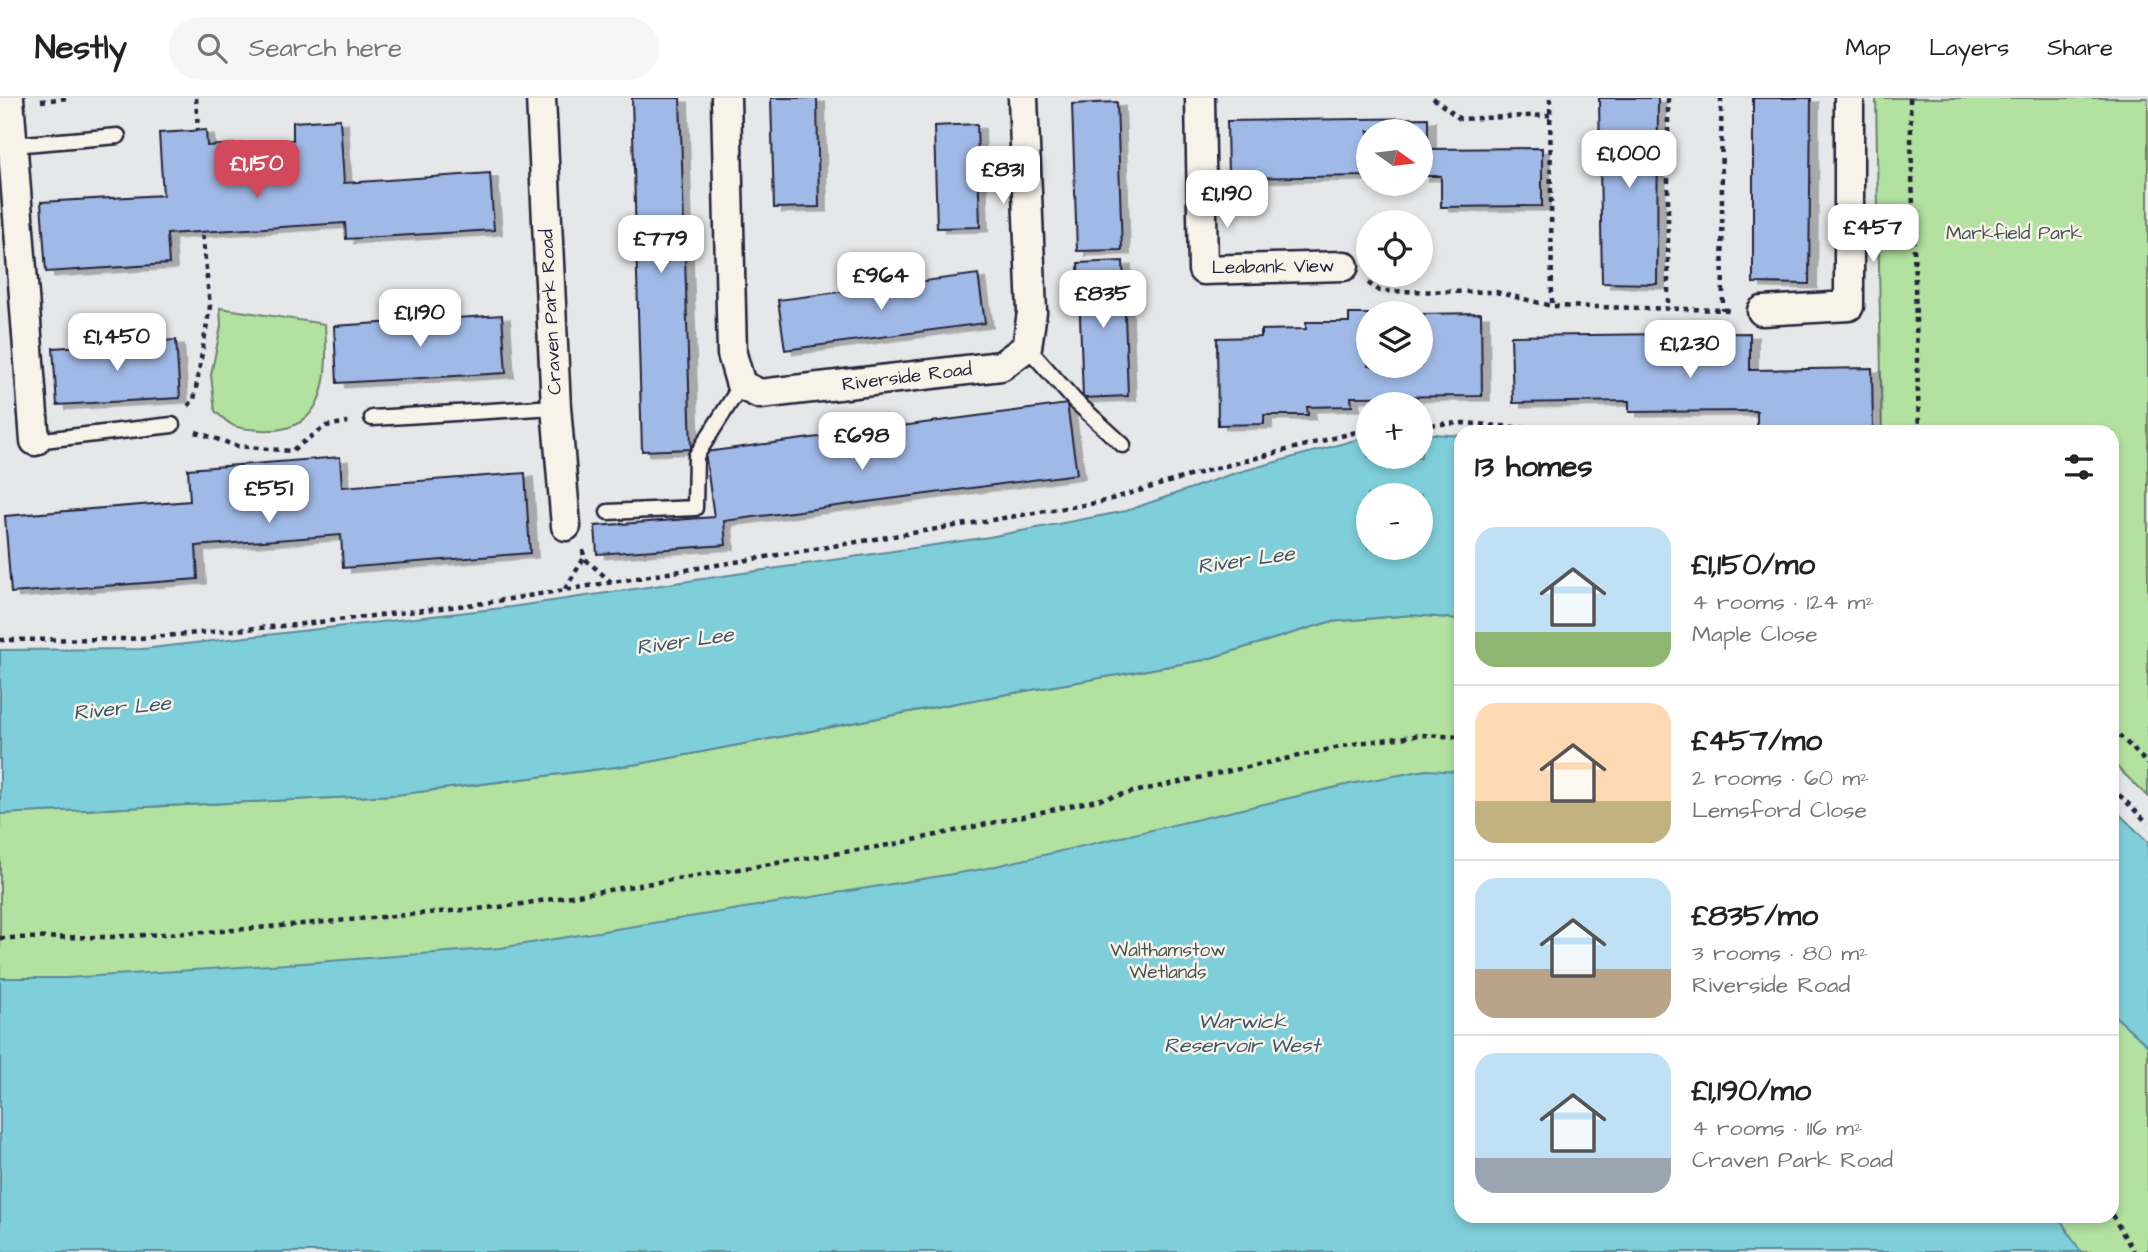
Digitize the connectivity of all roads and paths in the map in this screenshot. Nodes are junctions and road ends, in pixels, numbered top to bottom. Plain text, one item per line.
1 (68, 98) edge
2 (196, 98) edge
3 (541, 98) edge
4 (726, 98) edge
5 (1023, 98) edge
6 (1200, 98) edge
7 (1433, 98) edge
8 (1550, 98) edge
9 (1668, 98) edge
10 (1721, 98) edge
11 (1849, 98) edge
12 (1910, 98) edge
13 (22, 100) edge
14 (1550, 115) junction
15 (198, 130) dead end
16 (118, 136) dead end
17 (13, 145) junction
18 (202, 232) dead end
19 (1344, 266) joint
20 (1552, 306) junction
21 (1668, 309) junction
22 (1723, 310) junction
23 (1762, 311) joint
24 (1027, 347) junction
25 (741, 385) junction
26 (555, 407) junction
27 (372, 418) joint
28 (1433, 424) edge
29 (172, 425) junction
30 (1489, 425) edge
31 (1919, 425) edge
32 (1356, 432) edge
33 (36, 441) joint
34 (1124, 445) dead end
35 (608, 512) dead end
36 (566, 526) dead end
37 (611, 582) junction
38 (565, 589) junction
39 (0, 640) edge
40 (2119, 735) edge
41 (1454, 737) edge
42 (2148, 764) edge
43 (2119, 795) edge
44 (2148, 823) edge
45 (0, 938) edge
46 (2117, 1223) edge
47 (2134, 1252) edge

1 - 13 path
2 - 15 path
3 - 26 street, Craven Park Road
4 - 25 street
5 - 24 street
6 - 19 street, Leabank View
7 - 14 path
8 - 14 path
9 - 21 path
10 - 22 path
11 - 23 street
12 - 31 path
13 - 17 street
14 - 20 path
16 - 17 lane
17 - 33 street
18 - 29 path
19 - 20 path
20 - 21 path
21 - 22 path
22 - 23 path
24 - 25 street, Riverside Road
24 - 34 lane
25 - 35 lane
26 - 27 lane
26 - 36 street, Craven Park Road
27 - 29 path
28 - 30 path
29 - 33 lane
32 - 37 path
37 - 38 path
37 - 38 path
38 - 39 path
40 - 42 path
41 - 45 path
43 - 44 path
46 - 47 path

